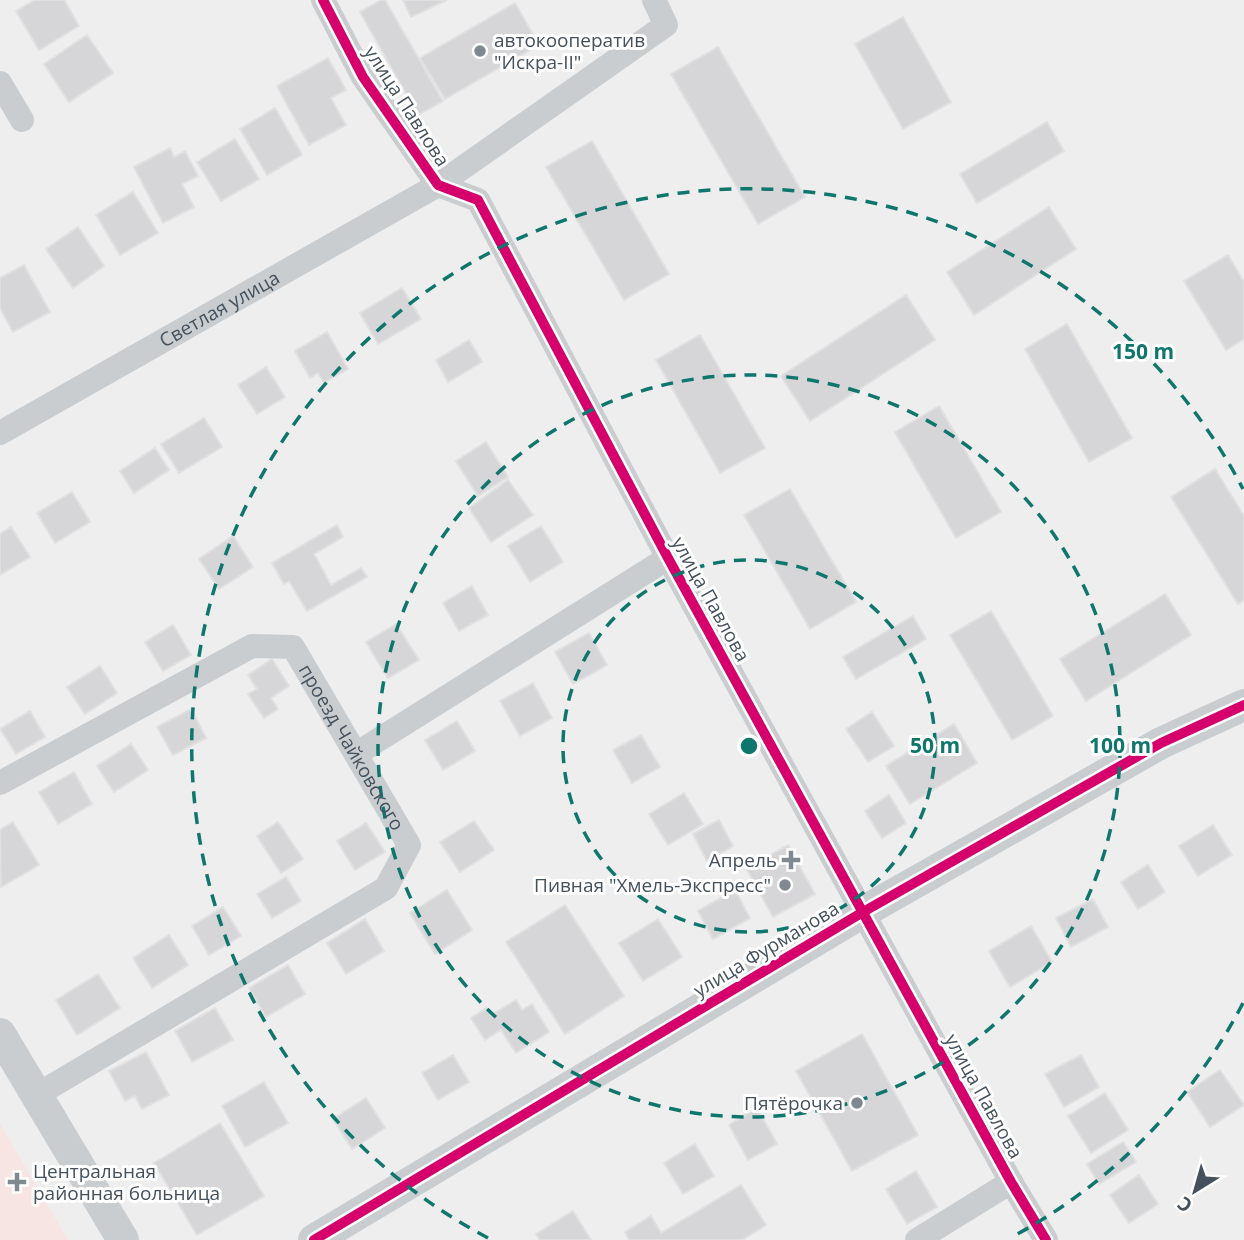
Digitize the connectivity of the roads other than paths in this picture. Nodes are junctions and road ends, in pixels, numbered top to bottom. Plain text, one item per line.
1 (323, 0) edge
2 (654, 0) edge
3 (0, 83) edge
4 (22, 120) dead end
5 (438, 185) junction
6 (0, 433) edge
7 (668, 558) junction
8 (1244, 705) edge
9 (356, 754) junction
10 (0, 783) edge
11 (863, 912) junction
12 (0, 1034) edge
13 (35, 1096) junction
14 (1011, 1182) junction
15 (123, 1240) edge
16 (314, 1240) edge
17 (917, 1240) edge
18 (1046, 1240) edge

1 - 5 street, улица Павлова
2 - 5 street, Светлая улица
3 - 4 street
5 - 6 street, Светлая улица
5 - 7 street, улица Павлова
7 - 9 street
7 - 11 street, улица Павлова
8 - 11 street, улица Фурманова
9 - 10 street, проезд Чайковского
9 - 13 street, проезд Чайковского
11 - 14 street, улица Павлова
11 - 16 street, улица Фурманова
12 - 13 street
13 - 15 street
14 - 17 street
14 - 18 street, улица Павлова

